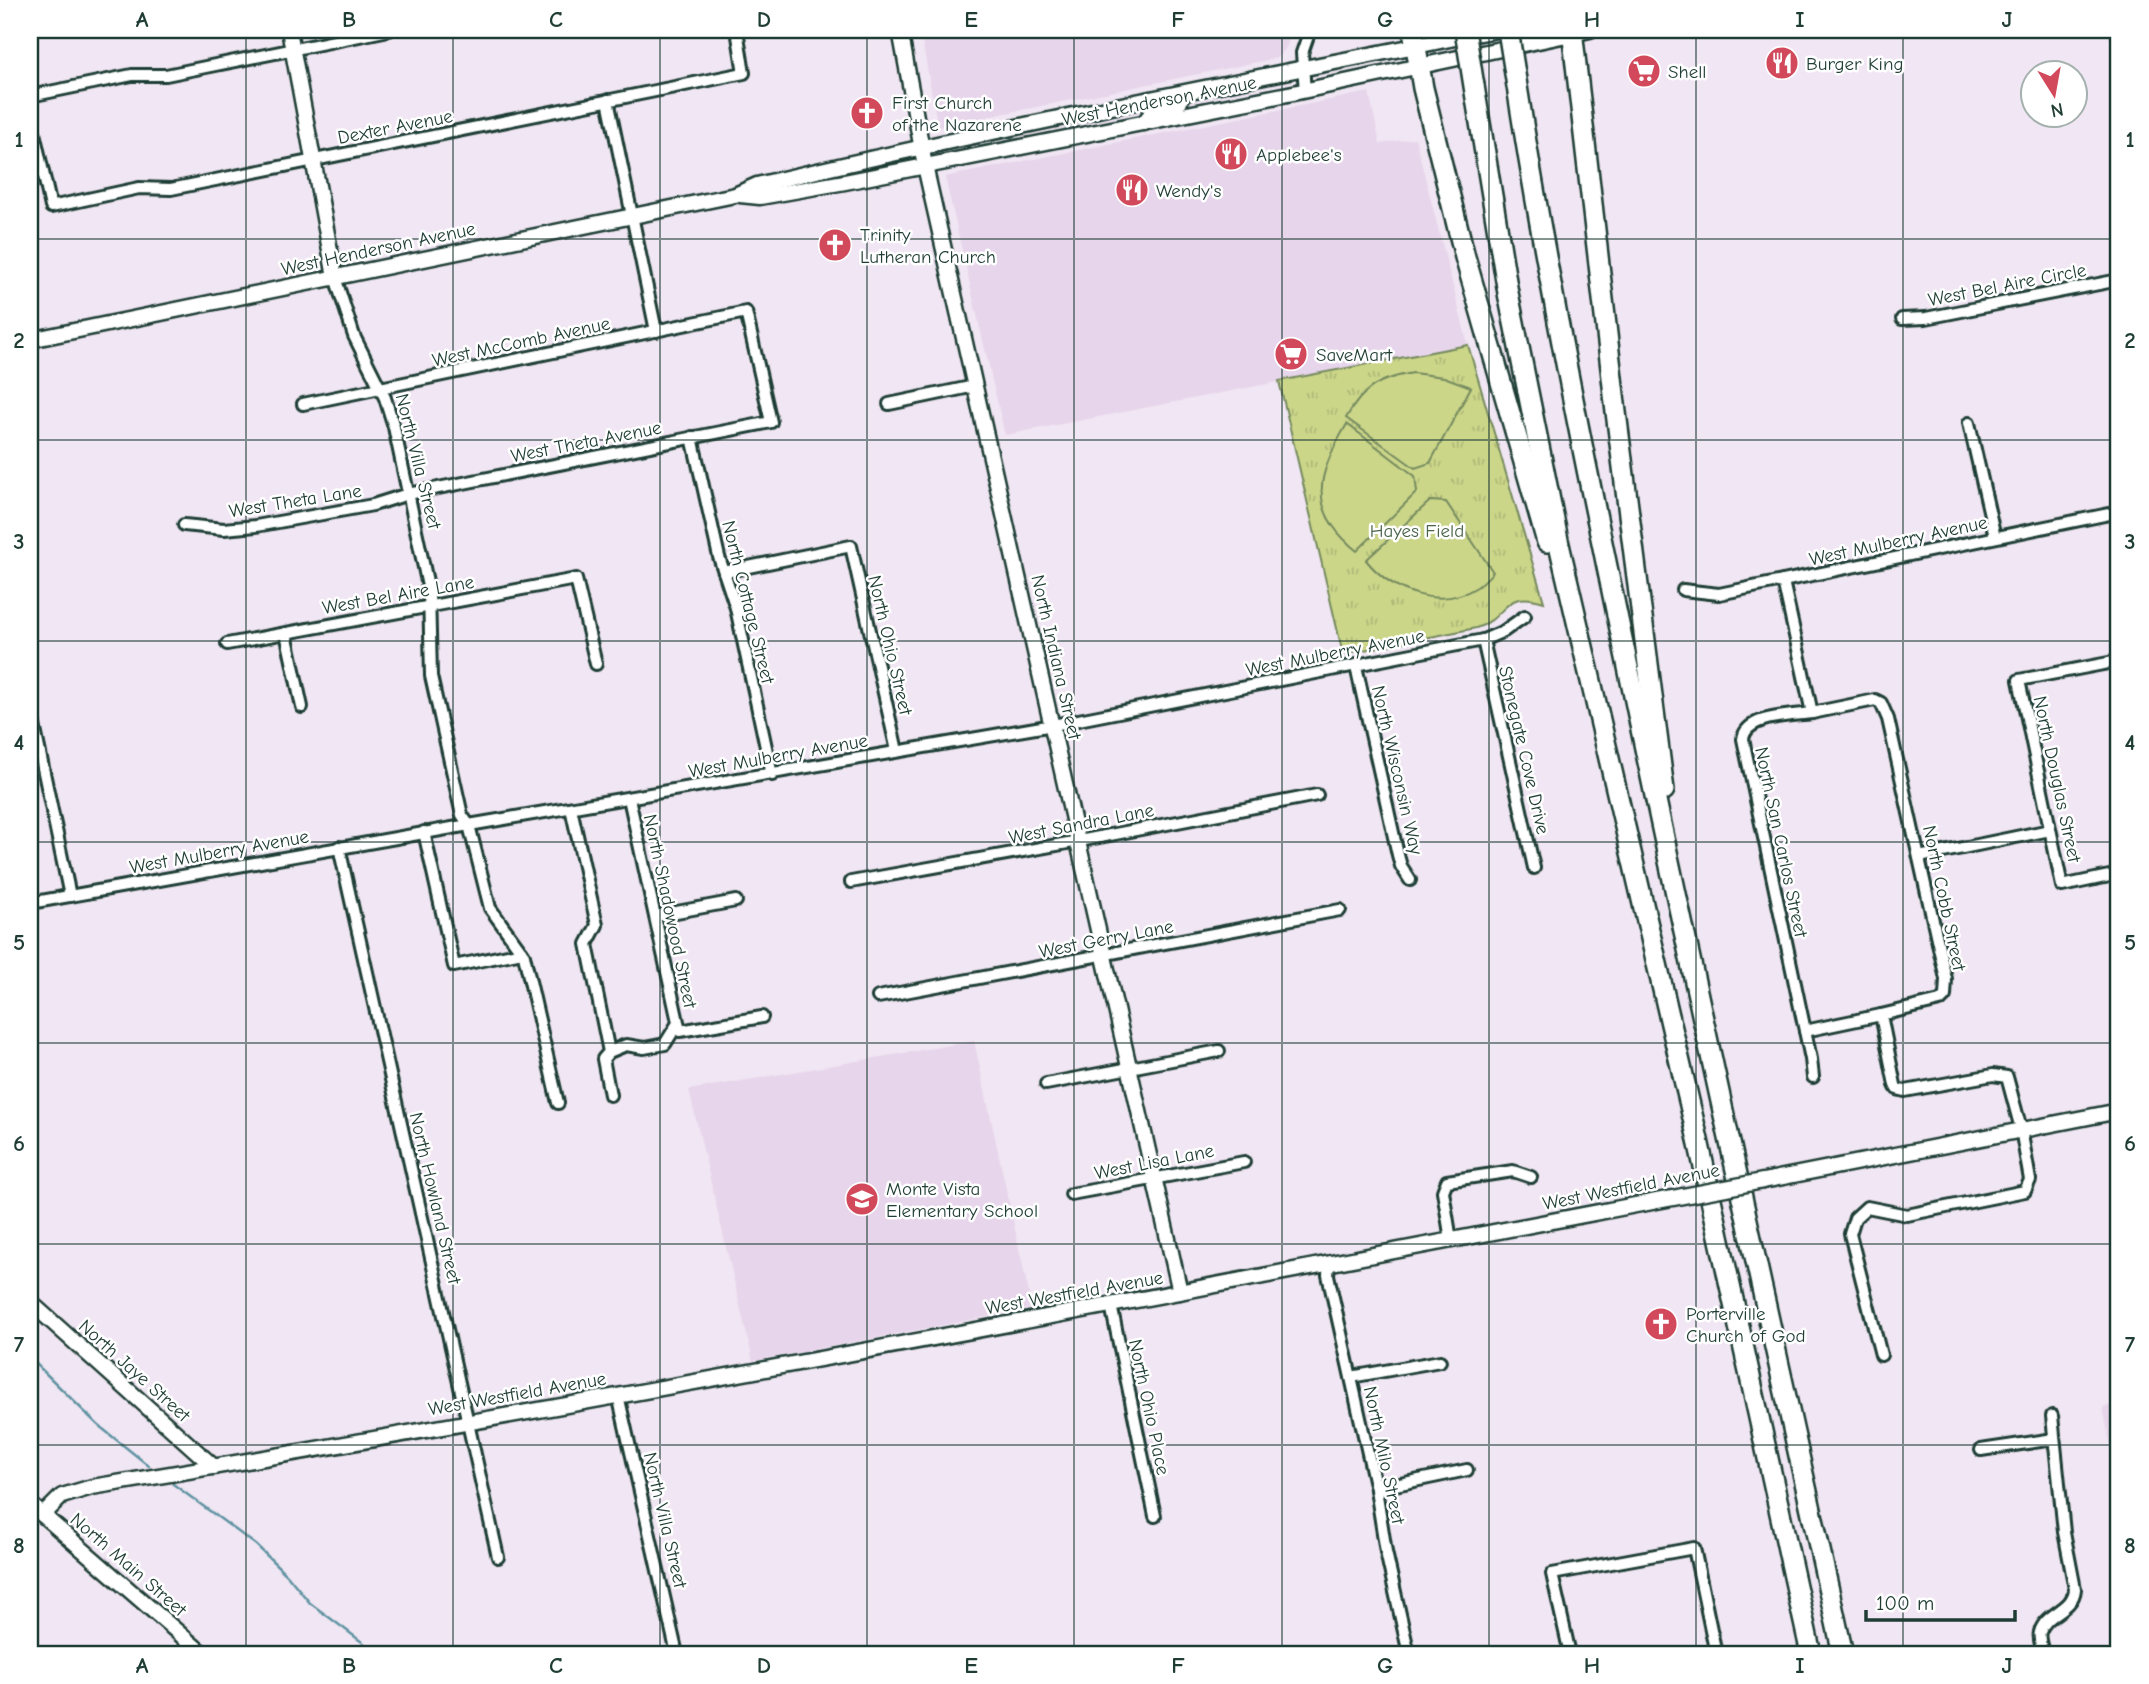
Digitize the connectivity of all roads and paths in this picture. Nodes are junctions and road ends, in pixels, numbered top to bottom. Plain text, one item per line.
1 (289, 30) edge
2 (389, 30) edge
3 (737, 30) edge
4 (900, 30) edge
5 (1310, 30) edge
6 (1465, 30) edge
7 (1496, 30) edge
8 (1508, 30) edge
9 (1578, 31) edge
10 (1415, 47) edge
11 (293, 50) junction
12 (1302, 68) junction
13 (1260, 76) junction
14 (1306, 91) junction
15 (30, 96) edge
16 (608, 100) junction
17 (1094, 112) junction
18 (30, 115) edge
19 (1144, 122) junction
20 (1027, 145) junction
21 (921, 148) junction
22 (313, 160) junction
23 (925, 166) junction
24 (735, 195) junction
25 (632, 216) junction
26 (335, 277) junction
27 (2119, 280) edge
28 (1902, 318) dead end
29 (656, 331) junction
30 (30, 340) edge
31 (975, 386) junction
32 (380, 387) junction
33 (303, 404) dead end
34 (889, 404) dead end
35 (771, 422) joint
36 (1969, 423) dead end
37 (692, 437) junction
38 (408, 494) junction
39 (2119, 512) edge
40 (184, 524) dead end
41 (1995, 537) junction
42 (724, 572) junction
43 (1783, 582) junction
44 (1683, 590) dead end
45 (431, 606) junction
46 (1525, 616) dead end
47 (286, 633) junction
48 (1483, 640) junction
49 (227, 644) dead end
50 (2119, 661) edge
51 (596, 664) dead end
52 (1356, 666) junction
53 (30, 706) edge
54 (302, 707) dead end
55 (1812, 713) junction
56 (1053, 725) junction
57 (897, 751) junction
58 (1611, 764) junction
59 (772, 775) junction
60 (1317, 795) dead end
61 (629, 798) junction
62 (571, 808) junction
63 (469, 824) junction
64 (2050, 830) junction
65 (424, 832) junction
66 (1079, 842) junction
67 (339, 847) junction
68 (1919, 857) junction
69 (1534, 868) dead end
70 (2119, 874) edge
71 (1410, 880) dead end
72 (851, 882) dead end
73 (71, 896) junction
74 (736, 901) dead end
75 (30, 903) edge
76 (1340, 911) dead end
77 (1679, 913) junction
78 (655, 916) junction
79 (522, 952) junction
80 (1104, 956) junction
81 (878, 998) dead end
82 (1881, 1015) junction
83 (762, 1017) dead end
84 (679, 1027) junction
85 (1805, 1031) junction
86 (1219, 1051) dead end
87 (609, 1052) junction
88 (1130, 1069) junction
89 (1813, 1077) dead end
90 (1046, 1084) dead end
91 (610, 1095) dead end
92 (558, 1102) dead end
93 (2119, 1111) edge
94 (2021, 1129) junction
95 (1244, 1162) dead end
96 (1531, 1177) dead end
97 (1155, 1179) junction
98 (1071, 1194) dead end
99 (1451, 1240) junction
100 (1329, 1263) junction
101 (1180, 1292) junction
102 (30, 1302) edge
103 (1111, 1305) junction
104 (1881, 1355) dead end
105 (1440, 1361) dead end
106 (1351, 1377) junction
107 (618, 1395) junction
108 (2052, 1416) dead end
109 (468, 1421) junction
110 (2054, 1439) junction
111 (1981, 1450) dead end
112 (214, 1467) junction
113 (1467, 1470) dead end
114 (1376, 1489) junction
115 (30, 1504) edge
116 (43, 1515) junction
117 (1155, 1516) dead end
118 (498, 1557) dead end
119 (203, 1654) edge
120 (677, 1654) edge
121 (1409, 1654) edge
122 (1570, 1654) edge
123 (1716, 1654) edge
124 (1811, 1654) edge
125 (1843, 1654) edge
126 (2043, 1654) edge

1 - 11 street, North Villa Street
2 - 11 street
3 - 16 street, Dexter Avenue
4 - 21 street, North Indiana Street
5 - 12 street
6 - 58 highway, bridge
7 - 10 street, West Henderson Avenue
8 - 77 highway, bridge
9 - 10 street, West Henderson Avenue
9 - 77 highway
10 - 12 street, West Henderson Avenue
10 - 14 street, West Henderson Avenue
10 - 58 highway
11 - 15 street
11 - 22 street, North Villa Street
12 - 13 street, West Henderson Avenue
12 - 14 street
13 - 17 street, West Henderson Avenue
13 - 19 street
14 - 19 street, West Henderson Avenue
16 - 22 street, Dexter Avenue
16 - 25 street
17 - 20 street
17 - 21 street, West Henderson Avenue
18 - 22 street, Dexter Avenue
19 - 20 street, West Henderson Avenue
20 - 23 street, West Henderson Avenue
21 - 23 street, North Indiana Street
21 - 24 street, West Henderson Avenue
22 - 26 street, North Villa Street
23 - 24 street, West Henderson Avenue
23 - 31 street, North Indiana Street
24 - 25 street, West Henderson Avenue
25 - 26 street, West Henderson Avenue
25 - 29 street
26 - 30 street, West Henderson Avenue
26 - 32 street, North Villa Street
27 - 28 street, West Bel Aire Circle
29 - 32 street, West McComb Avenue
29 - 35 street, West McComb Avenue
31 - 34 street
31 - 56 street, North Indiana Street
32 - 33 street, West McComb Avenue
32 - 38 street, North Villa Street
35 - 37 street, West Theta Avenue
36 - 41 street
37 - 38 street, West Theta Avenue
37 - 42 street, North Cottage Street
38 - 40 street, West Theta Lane
38 - 45 street, North Villa Street
39 - 41 street, West Mulberry Avenue
41 - 43 street, West Mulberry Avenue
42 - 57 street, North Ohio Street
42 - 59 street, North Cottage Street
43 - 44 street, West Mulberry Avenue
43 - 55 street
45 - 47 street, West Bel Aire Lane
45 - 51 street, West Bel Aire Lane
45 - 63 street, North Villa Street
46 - 48 street, West Mulberry Avenue
47 - 49 street, West Bel Aire Lane
47 - 54 street
48 - 52 street, West Mulberry Avenue
48 - 69 street, Stonegate Cove Drive
50 - 64 street, North Douglas Street
52 - 56 street, West Mulberry Avenue
52 - 71 street, North Wisconsin Way
53 - 73 street
55 - 68 street, North Cobb Street
55 - 85 street, North San Carlos Street
56 - 57 street, West Mulberry Avenue
56 - 66 street, North Indiana Street
57 - 59 street, West Mulberry Avenue
58 - 124 highway
59 - 61 street, West Mulberry Avenue
60 - 66 street, West Sandra Lane
61 - 62 street, West Mulberry Avenue
61 - 78 street, North Shadowood Street
62 - 63 street, West Mulberry Avenue
62 - 87 street
63 - 65 street, West Mulberry Avenue
63 - 79 street, North Villa Street
64 - 68 street
64 - 70 street, North Douglas Street
65 - 67 street, West Mulberry Avenue
65 - 79 street
66 - 72 street, West Sandra Lane
66 - 80 street, North Indiana Street
67 - 73 street, West Mulberry Avenue
67 - 109 street, North Howland Street
68 - 82 street, North Cobb Street
73 - 75 street, West Mulberry Avenue
74 - 78 street
76 - 80 street, West Gerry Lane
77 - 125 highway
78 - 84 street, North Shadowood Street
79 - 92 street
80 - 81 street, West Gerry Lane
80 - 88 street, North Indiana Street
82 - 85 street
82 - 94 street
83 - 84 street
84 - 87 street
85 - 89 street, North San Carlos Street
86 - 88 street
87 - 91 street
88 - 90 street
88 - 97 street, North Indiana Street
93 - 94 street, West Westfield Avenue
94 - 99 street, West Westfield Avenue, bridge
94 - 104 street
95 - 97 street, West Lisa Lane
96 - 99 street
97 - 98 street, West Lisa Lane
97 - 101 street, North Indiana Street
99 - 100 street, West Westfield Avenue
100 - 101 street, West Westfield Avenue
100 - 106 street, North Milo Street
101 - 103 street, West Westfield Avenue
102 - 112 street, North Jaye Street
103 - 107 street, West Westfield Avenue
103 - 117 street, North Ohio Place
105 - 106 street
106 - 114 street, North Milo Street
107 - 109 street, West Westfield Avenue
107 - 120 street, North Villa Street
108 - 110 street
109 - 112 street, West Westfield Avenue
109 - 118 street, North Howland Street
110 - 111 street
110 - 126 street
112 - 116 street, West Westfield Avenue
113 - 114 street
114 - 121 street, North Milo Street
115 - 116 street, North Main Street
116 - 119 street, North Main Street
122 - 123 street

